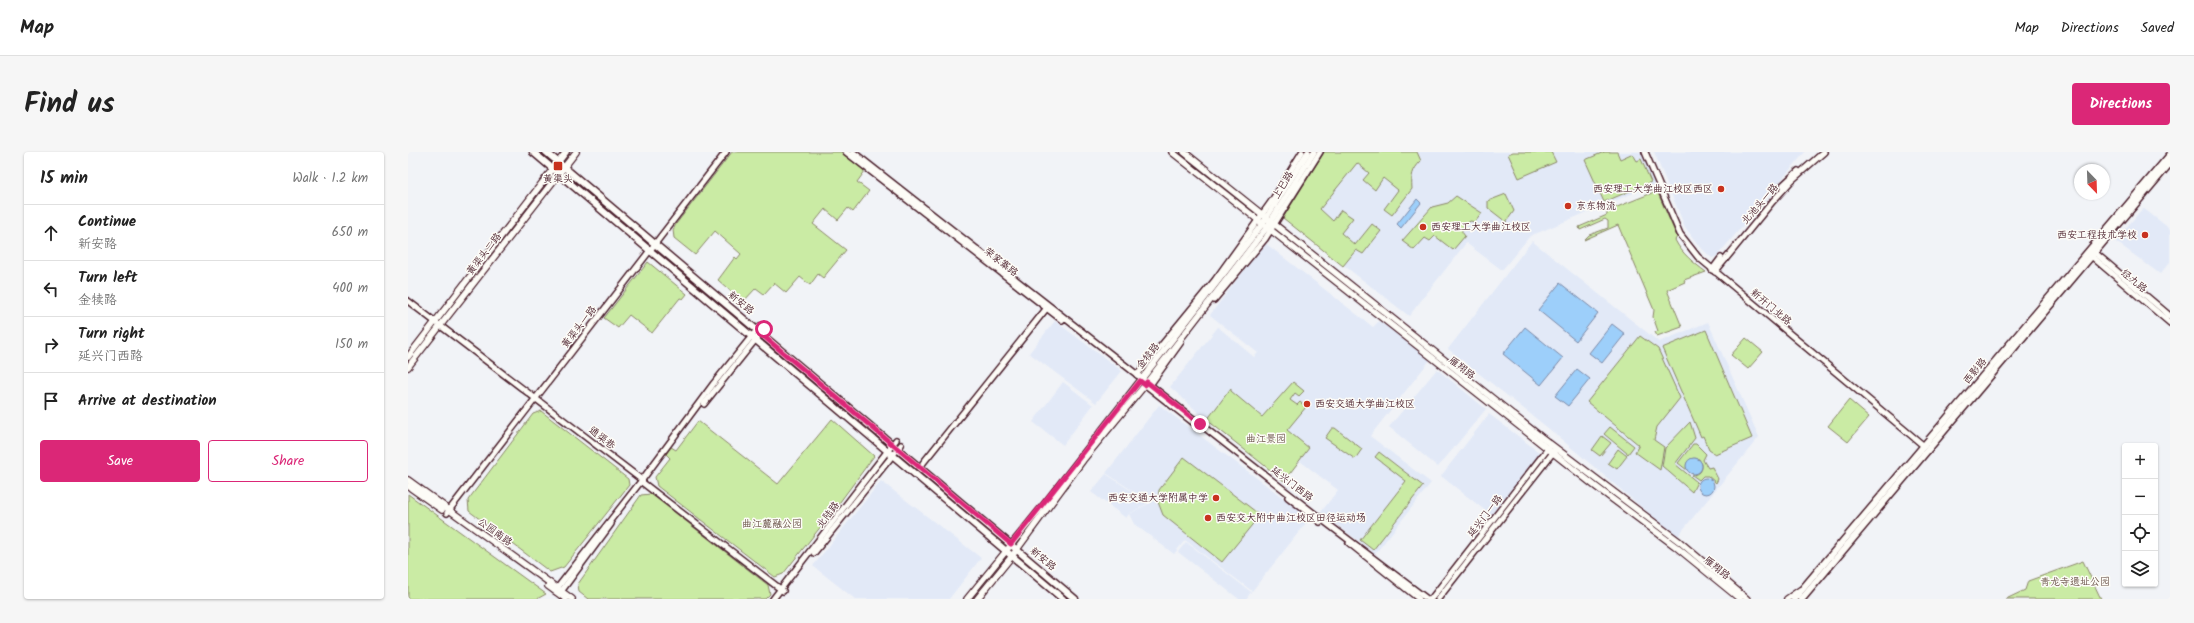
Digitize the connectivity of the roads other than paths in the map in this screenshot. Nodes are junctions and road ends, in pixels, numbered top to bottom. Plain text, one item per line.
1 (533, 152) edge
2 (546, 152) edge
3 (566, 152) edge
4 (576, 152) edge
5 (726, 152) edge
6 (846, 152) edge
7 (854, 152) edge
8 (1172, 152) edge
9 (1184, 152) edge
10 (1302, 152) edge
11 (1308, 152) edge
12 (1314, 152) edge
13 (1320, 152) edge
14 (1645, 152) edge
15 (1819, 152) edge
16 (1824, 152) edge
17 (2170, 155) edge
18 (558, 162) junction
19 (2170, 163) edge
20 (564, 167) junction
21 (552, 168) junction
22 (559, 174) junction
23 (1269, 219) junction
24 (1265, 225) junction
25 (654, 243) junction
26 (650, 250) junction
27 (2088, 250) junction
28 (2094, 255) junction
29 (1713, 271) junction
30 (408, 301) edge
31 (1046, 309) junction
32 (2170, 316) edge
33 (437, 323) junction
34 (2170, 323) edge
35 (761, 330) junction
36 (753, 339) junction
37 (408, 357) edge
38 (408, 367) edge
39 (1143, 381) junction
40 (535, 398) junction
41 (896, 445) junction
42 (1554, 445) junction
43 (1924, 446) junction
44 (1550, 451) junction
45 (890, 453) junction
46 (923, 463) dead end
47 (408, 480) edge
48 (643, 481) junction
49 (408, 486) edge
50 (448, 512) junction
51 (1014, 547) junction
52 (1005, 550) junction
53 (1012, 556) junction
54 (1804, 588) junction
55 (782, 590) junction
56 (558, 591) junction
57 (566, 599) edge
58 (572, 599) edge
59 (773, 599) edge
60 (778, 599) edge
61 (967, 599) edge
62 (977, 599) edge
63 (1062, 599) edge
64 (1075, 599) edge
65 (1419, 599) edge
66 (1427, 599) edge
67 (1431, 599) edge
68 (1438, 599) edge
69 (1740, 599) edge
70 (1747, 599) edge
71 (1788, 599) edge
72 (1794, 599) edge
73 (1802, 599) edge

1 - 21 main road, 新安路
2 - 18 main road, 新安路
3 - 18 main road, 黄渠头二路
4 - 20 main road, 黄渠头二路
5 - 25 street, 黄渠头一路
6 - 31 street, 荣家寨路
7 - 39 street, 荣家寨路
8 - 24 main road, 雁翔路
9 - 23 main road, 雁翔路
10 - 23 street
11 - 23 main road, 上巳路
12 - 23 main road, 上巳路
13 - 23 street
14 - 29 street, 新开门北路
15 - 29 street, 北池头一路
16 - 29 street, 北池头一路
17 - 27 main road, 西影路
18 - 20 main road, 新安路
18 - 21 main road, 黄渠头二路
19 - 28 main road, 西影路
20 - 22 main road, 黄渠头二路
20 - 25 main road, 新安路
21 - 22 main road, 新安路
21 - 33 main road, 黄渠头二路
22 - 26 main road, 新安路
22 - 33 main road, 黄渠头二路
23 - 24 main road, 上巳路
23 - 24 street
23 - 42 main road, 雁翔路
24 - 39 main road, 金犊路
24 - 39 street
24 - 44 main road, 雁翔路
25 - 26 street, 黄渠头一路
25 - 35 main road, 新安路
26 - 36 main road, 新安路
26 - 40 street, 黄渠头一路
27 - 28 street, 经九路
27 - 43 main road, 西影路
28 - 32 street, 经九路
28 - 34 street, 经九路
28 - 73 main road, 西影路
29 - 43 street, 新开门北路
30 - 33 street, 通渠巷
31 - 39 street, 荣家寨路
31 - 46 street
33 - 37 main road, 黄渠头二路
33 - 38 main road, 黄渠头二路
33 - 40 street, 通渠巷
35 - 36 street
35 - 41 main road, 新安路
36 - 45 main road, 新安路
36 - 48 street
39 - 51 main road, 金犊路
39 - 65 street, 延兴门西路
39 - 66 street, 延兴门西路
40 - 48 street, 通渠巷
40 - 50 street, 黄渠头一路
41 - 45 street, 北陆路
41 - 51 main road, 新安路
42 - 44 street, 延兴门一路
42 - 70 main road, 雁翔路
43 - 54 main road, 西影路
44 - 67 street, 延兴门一路
44 - 68 street, 延兴门一路
44 - 69 main road, 雁翔路
45 - 52 main road, 新安路
45 - 55 street, 北陆路
47 - 50 main road, 公园南路
48 - 55 street, 通渠巷
48 - 56 street
49 - 50 main road, 公园南路
50 - 56 main road, 公园南路
51 - 52 main road, 金犊路
51 - 53 main road, 金犊路
51 - 64 main road, 新安路
52 - 53 main road, 新安路
52 - 61 main road, 金犊路
53 - 62 main road, 金犊路
53 - 63 main road, 新安路
54 - 71 main road
54 - 72 main road, 西影路
55 - 59 street, 北陆路
55 - 60 street, 北陆路
56 - 57 main road, 公园南路
56 - 58 main road, 公园南路

